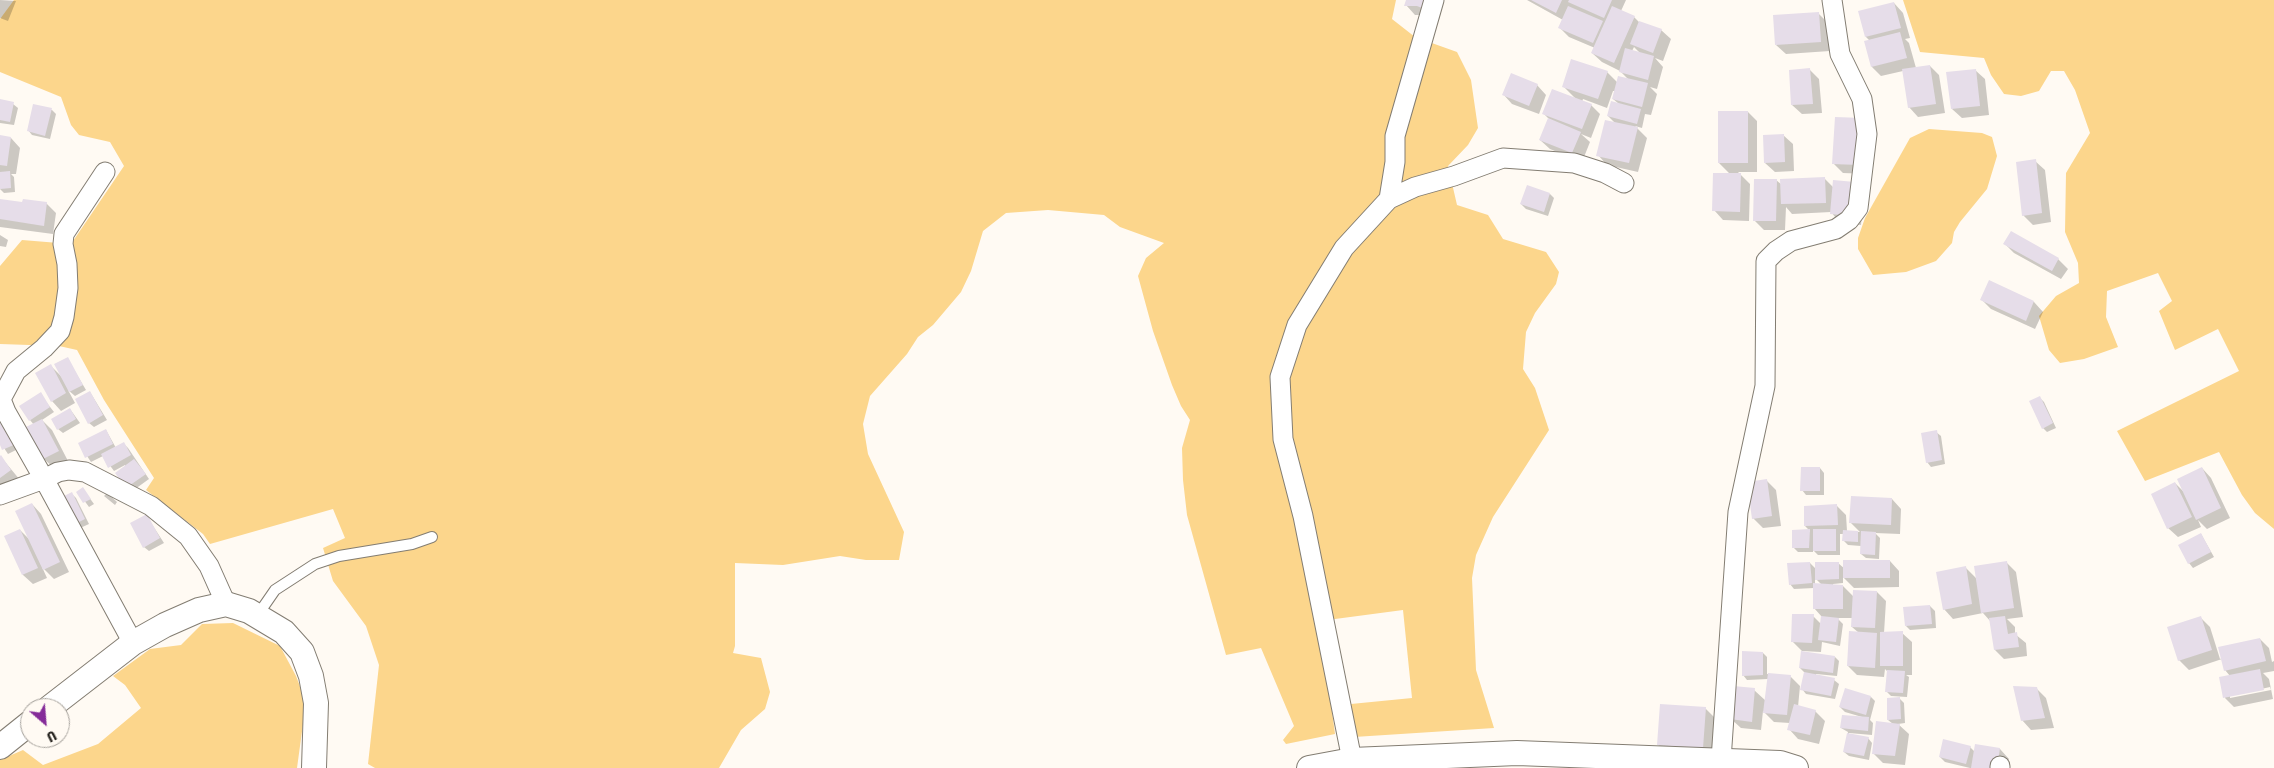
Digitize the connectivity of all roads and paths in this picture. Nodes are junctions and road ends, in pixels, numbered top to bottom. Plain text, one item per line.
1 (1434, 0) edge
2 (1832, 0) edge
3 (105, 172) dead end
4 (1624, 183) dead end
5 (1389, 199) junction
6 (0, 398) edge
7 (44, 479) junction
8 (0, 495) edge
9 (432, 536) dead end
10 (226, 604) junction
11 (257, 616) junction
12 (133, 643) junction
13 (61, 698) edge
14 (20, 731) edge
15 (0, 747) edge
16 (1352, 760) junction
17 (1721, 760) junction
18 (1490, 761) edge
19 (314, 768) edge
20 (1309, 768) edge
21 (1796, 768) edge

1 - 5 street
2 - 17 street
3 - 6 street
4 - 5 street
5 - 16 street
6 - 7 street
7 - 8 street
7 - 10 street
7 - 12 street
9 - 11 lane
10 - 11 street
10 - 12 street
11 - 19 street
12 - 13 street
14 - 15 street
16 - 18 street
16 - 20 street
17 - 18 street
17 - 21 street

